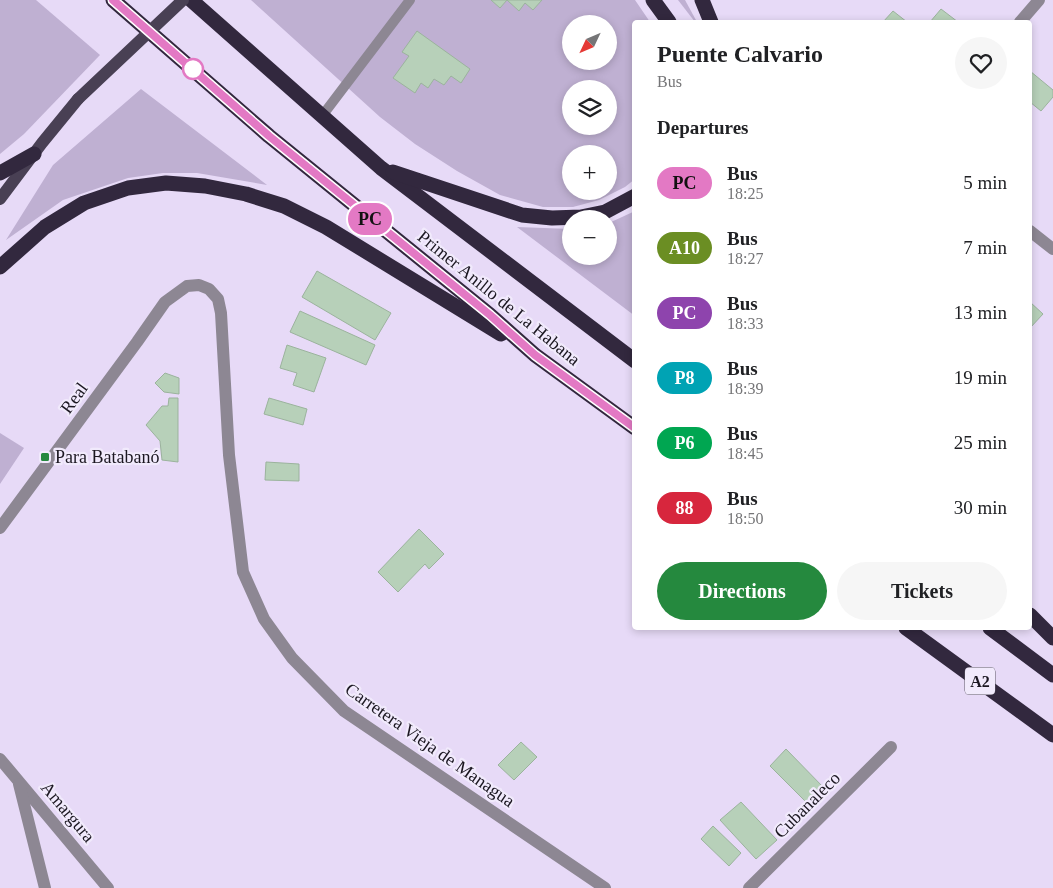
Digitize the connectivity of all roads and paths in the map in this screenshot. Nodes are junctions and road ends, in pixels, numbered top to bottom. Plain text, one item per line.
1 (113, 0) edge
2 (183, 0) edge
3 (190, 0) edge
4 (410, 0) edge
5 (653, 0) edge
6 (702, 0) edge
7 (1039, 0) edge
8 (668, 20) edge
9 (710, 20) edge
10 (1022, 20) edge
11 (322, 116) junction
12 (34, 154) junction
13 (381, 168) junction
14 (0, 173) edge
15 (632, 198) edge
16 (0, 199) edge
17 (1032, 233) edge
18 (1053, 249) edge
19 (0, 267) edge
20 (177, 291) joint
21 (535, 355) junction
22 (632, 358) edge
23 (632, 426) edge
24 (0, 528) edge
25 (1032, 617) edge
26 (909, 630) edge
27 (993, 630) edge
28 (1053, 638) edge
29 (1053, 675) edge
30 (1053, 735) edge
31 (891, 747) dead end
32 (0, 759) edge
33 (18, 779) junction
34 (45, 888) edge
35 (108, 888) edge
36 (605, 888) edge
37 (749, 888) edge

1 - 21 highway, Primer Anillo de La Habana
2 - 12 main road, bridge
3 - 11 highway, Primer Anillo de La Habana
4 - 11 lane
5 - 8 highway
6 - 9 highway
7 - 10 street
11 - 13 highway, Primer Anillo de La Habana
12 - 14 highway
12 - 16 main road
13 - 15 highway
13 - 22 highway, Primer Anillo de La Habana
17 - 18 street
19 - 21 highway
20 - 24 street, Real
20 - 36 street, Carretera Vieja de Managua
21 - 23 highway, Primer Anillo de La Habana
25 - 28 highway
26 - 30 highway, A2
27 - 29 highway
31 - 37 street, Cubanaleco
32 - 33 street, Amargura
33 - 34 street
33 - 35 street, Amargura

